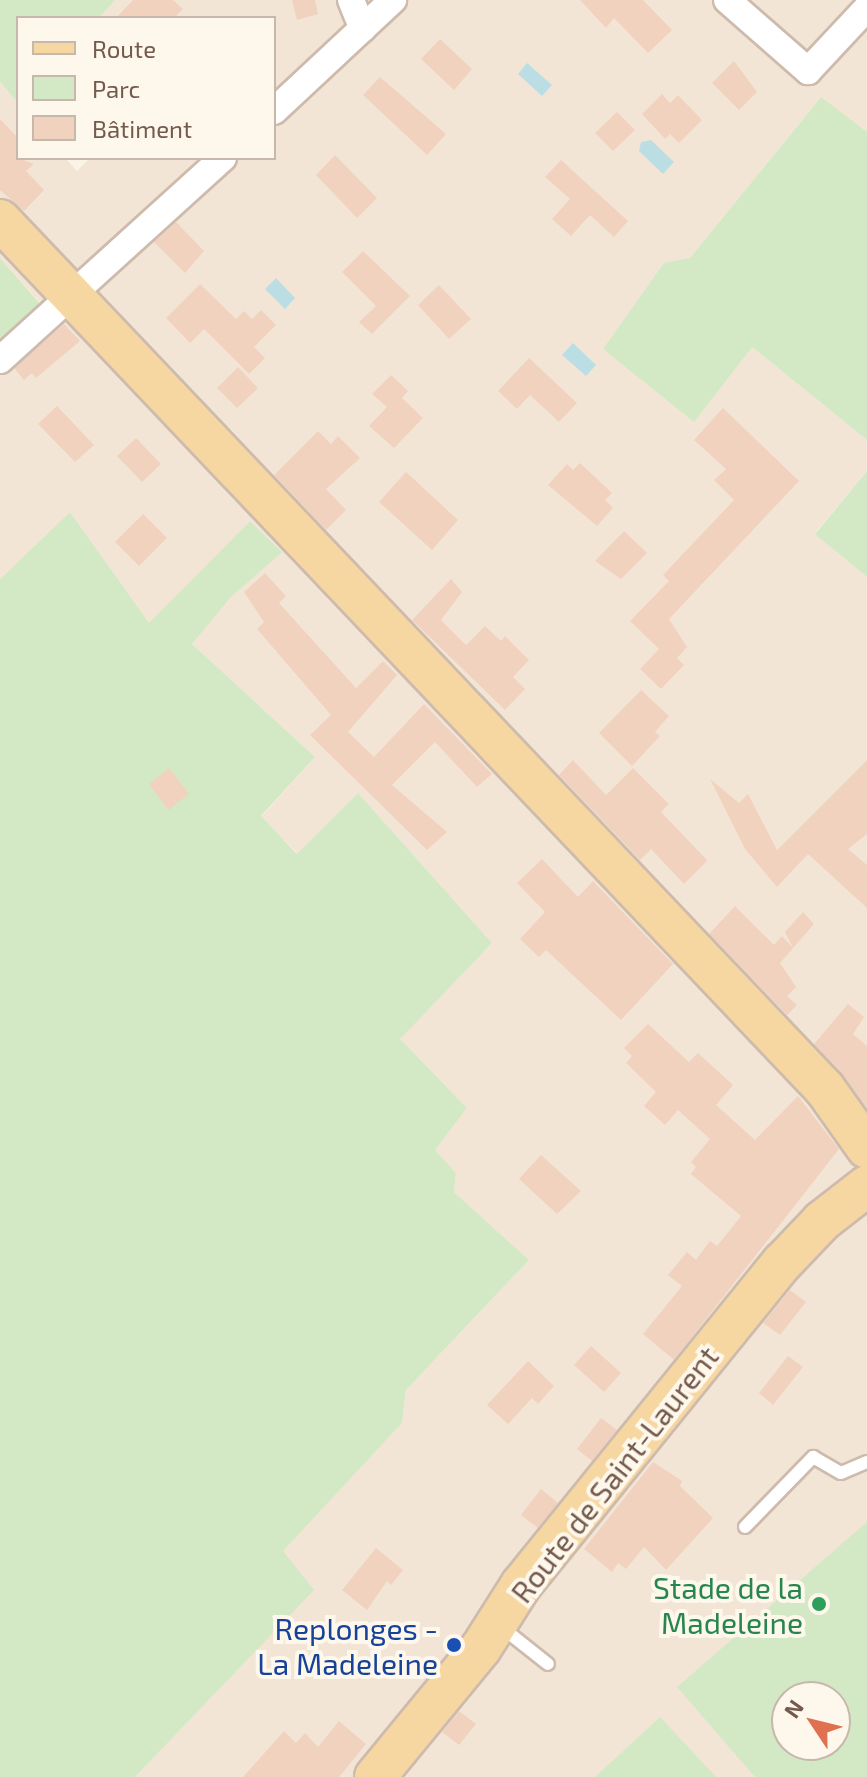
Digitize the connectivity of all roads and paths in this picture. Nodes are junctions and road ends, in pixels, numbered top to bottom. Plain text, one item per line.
1 (351, 0) edge
2 (393, 0) edge
3 (727, 0) edge
4 (867, 8) edge
5 (363, 29) junction
6 (276, 109) edge
7 (221, 160) edge
8 (0, 220) edge
9 (73, 297) junction
10 (0, 360) edge
11 (867, 1148) edge
12 (867, 1186) edge
13 (822, 1221) junction
14 (867, 1224) edge
15 (867, 1462) edge
16 (745, 1527) dead end
17 (498, 1624) junction
18 (548, 1664) dead end
19 (375, 1777) edge

1 - 5 street
2 - 5 street
3 - 4 street
5 - 6 street
7 - 9 street
8 - 9 main road
9 - 10 street
9 - 11 main road
12 - 13 main road, Route de Saint-Laurent
13 - 14 main road
13 - 17 main road, Route de Saint-Laurent
15 - 16 lane
17 - 18 lane
17 - 19 main road, Route de Saint-Laurent

